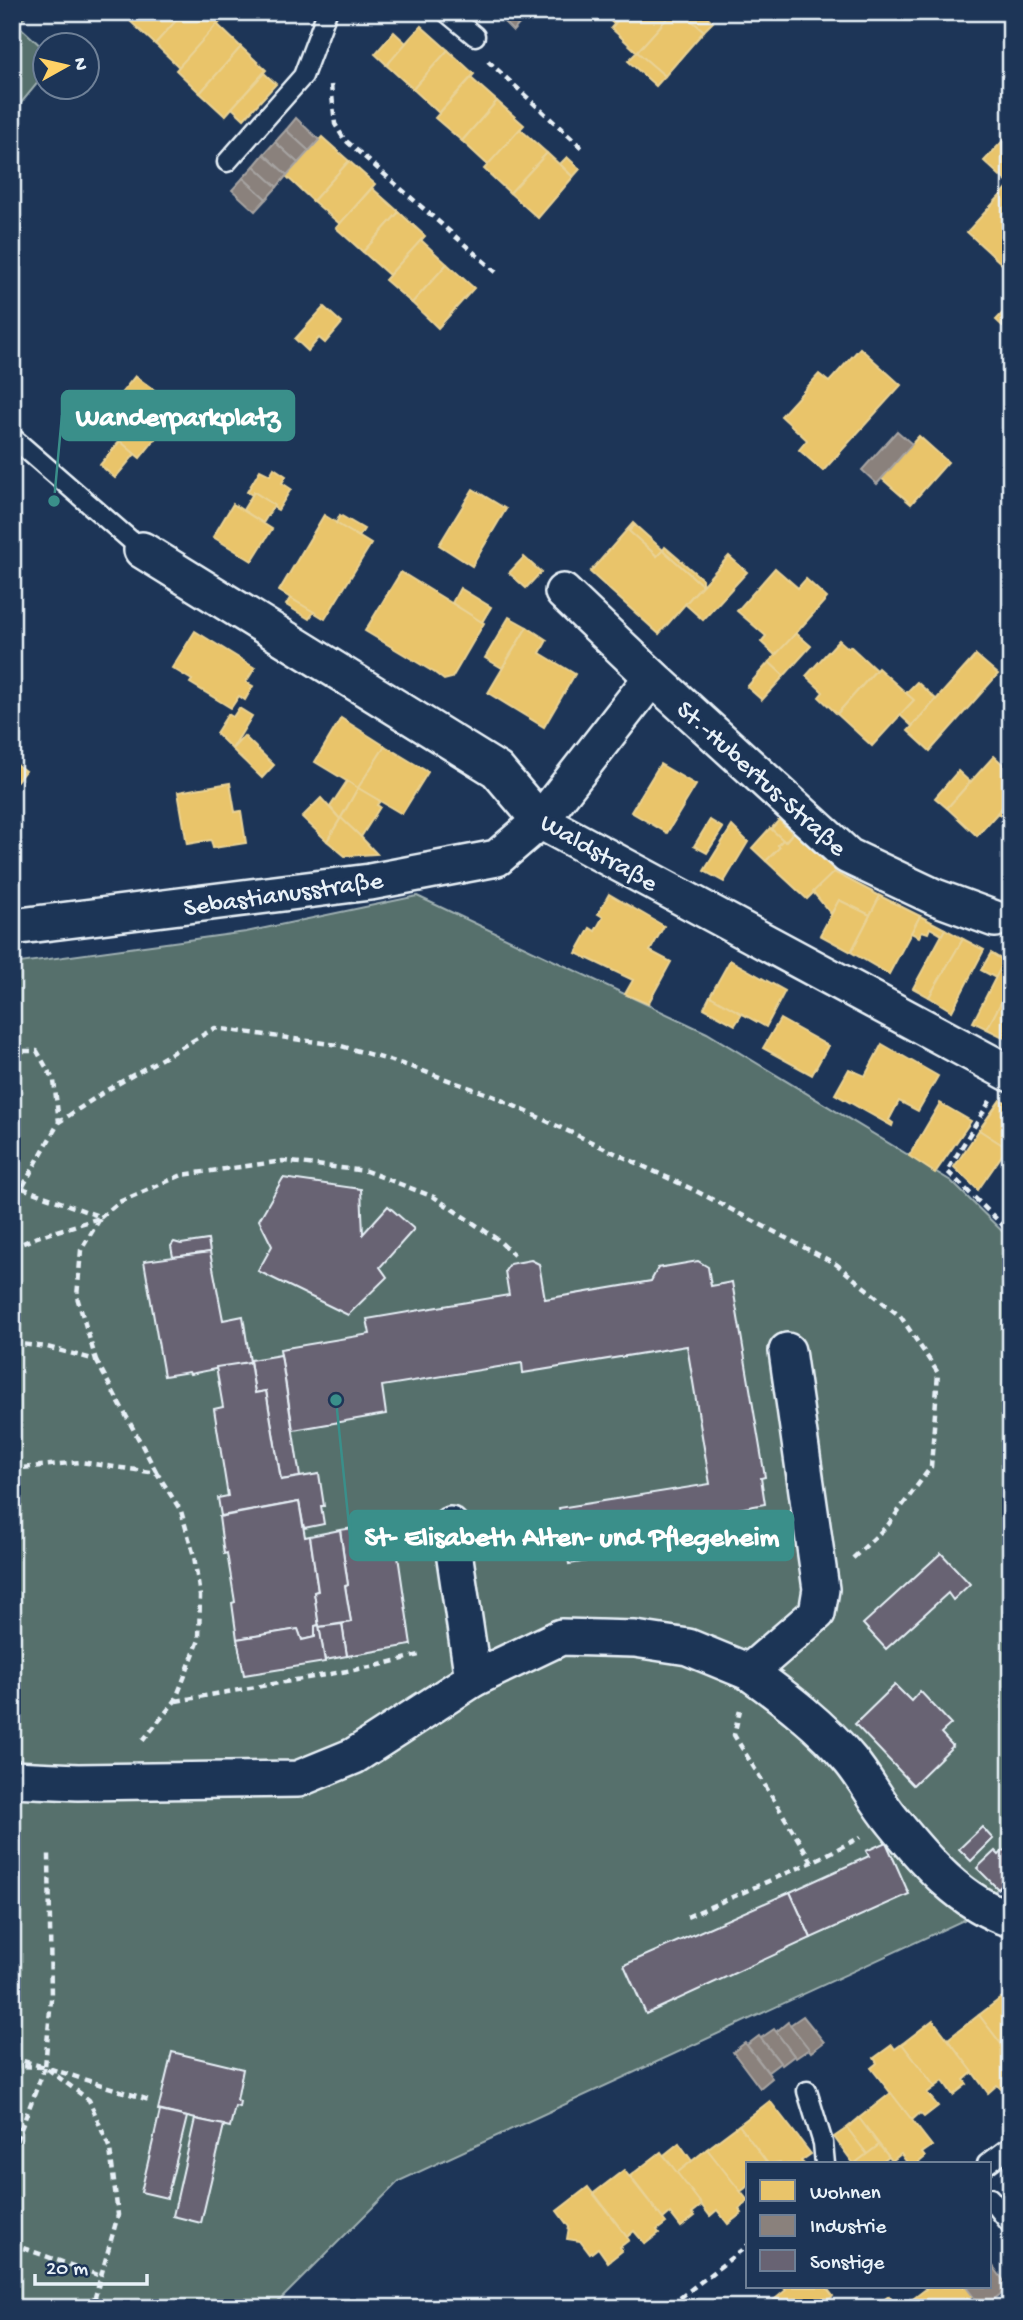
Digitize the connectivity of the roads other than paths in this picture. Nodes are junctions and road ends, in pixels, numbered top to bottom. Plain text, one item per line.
1 (327, 12) edge
2 (446, 12) edge
3 (475, 36) road end
4 (227, 162) dead end
5 (12, 437) edge
6 (142, 550) joint
7 (563, 592) dead end
8 (652, 677) junction
9 (540, 821) junction
10 (995, 919) dead end
11 (12, 927) edge
12 (1009, 1073) edge
13 (787, 1351) dead end
14 (450, 1525) dead end
15 (749, 1672) junction
16 (473, 1679) junction
17 (12, 1779) edge
18 (1011, 1919) edge
19 (807, 2091) dead end
20 (1011, 2146) edge
21 (825, 2162) edge
22 (990, 2162) edge
23 (992, 2201) edge
24 (1011, 2225) edge

1 - 4 lane
2 - 3 lane
5 - 6 lane
6 - 9 street, Waldstraße
7 - 8 street, St.-Hubertus-Straße
8 - 9 street, St.-Hubertus-Straße
8 - 10 street, St.-Hubertus-Straße
9 - 11 street, Sebastianusstraße
9 - 12 street, Waldstraße
13 - 15 street
14 - 16 street
15 - 16 street
15 - 18 street
16 - 17 street
19 - 21 lane
20 - 22 lane
23 - 24 lane

